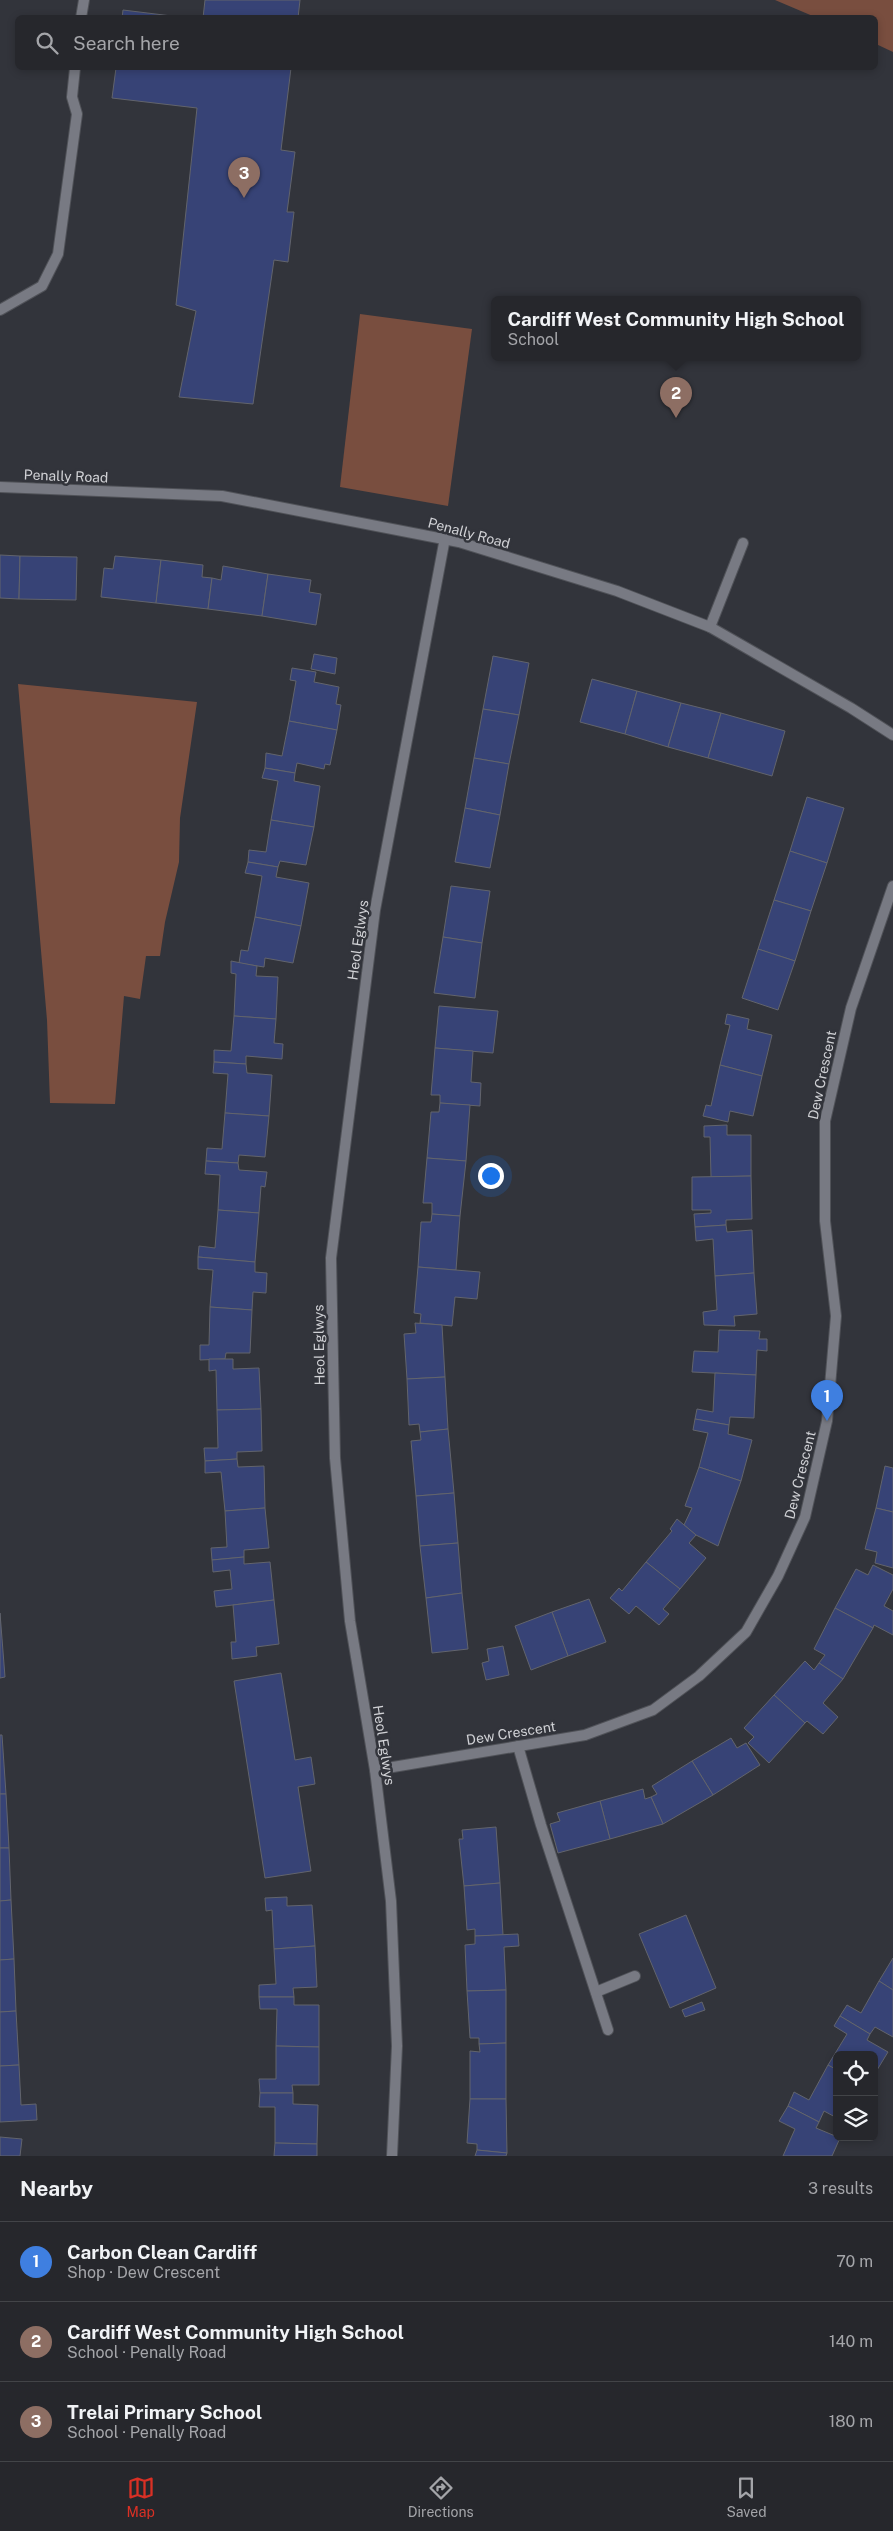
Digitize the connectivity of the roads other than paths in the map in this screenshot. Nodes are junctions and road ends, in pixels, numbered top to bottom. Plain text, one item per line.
1 (84, 0) edge
2 (82, 15) edge
3 (75, 70) edge
4 (0, 310) edge
5 (0, 487) edge
6 (444, 538) junction
7 (743, 543) dead end
8 (710, 627) junction
9 (893, 735) edge
10 (893, 886) edge
11 (518, 1746) junction
12 (375, 1770) junction
13 (635, 1976) dead end
14 (596, 1992) junction
15 (608, 2030) dead end
16 (392, 2156) edge

1 - 2 street
3 - 4 street
5 - 6 street, Penally Road
6 - 8 street, Penally Road
6 - 12 street, Heol Eglwys
7 - 8 street
8 - 9 street, Penally Road
10 - 11 street, Dew Crescent
11 - 12 street, Dew Crescent
11 - 14 street
12 - 16 street, Heol Eglwys
13 - 14 street
14 - 15 street

